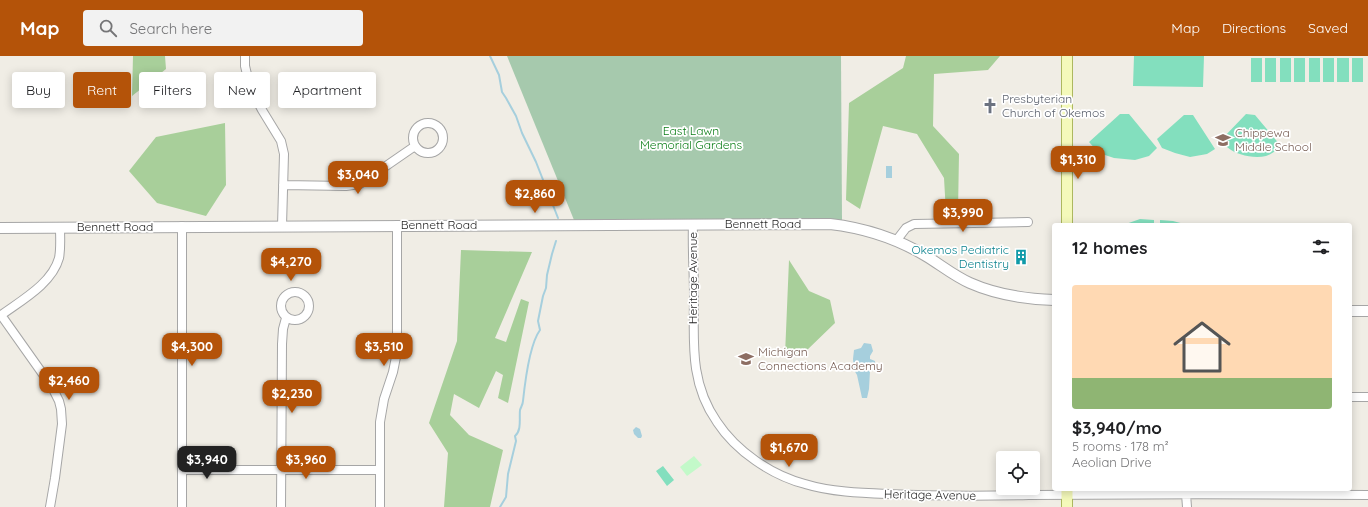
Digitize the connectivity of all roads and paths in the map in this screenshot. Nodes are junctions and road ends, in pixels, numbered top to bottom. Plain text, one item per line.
1 (245, 56) edge
2 (1067, 56) edge
3 (415, 146) dead end
4 (283, 185) junction
5 (1028, 222) dead end
6 (1067, 223) edge
7 (693, 224) junction
8 (397, 225) junction
9 (182, 226) junction
10 (282, 226) junction
11 (60, 227) junction
12 (0, 228) edge
13 (896, 241) junction
14 (1052, 300) edge
15 (1352, 311) edge
16 (1368, 311) edge
17 (0, 316) edge
18 (286, 318) dead end
19 (1352, 397) edge
20 (1368, 397) edge
21 (182, 470) junction
22 (282, 470) junction
23 (380, 470) junction
24 (1263, 491) edge
25 (1067, 492) edge
26 (1186, 494) junction
27 (1368, 495) edge
28 (50, 507) edge
29 (182, 507) edge
30 (281, 507) edge
31 (380, 507) edge
32 (1067, 507) edge
33 (1187, 507) edge

1 - 4 street
2 - 6 main road
3 - 4 street
4 - 10 street
5 - 13 street
7 - 8 street, Bennett Road
7 - 13 street, Bennett Road
7 - 25 street, Heritage Avenue
8 - 10 street, Bennett Road
8 - 23 street
9 - 10 street, Bennett Road
9 - 11 street, Bennett Road
9 - 21 street
11 - 12 street, Bennett Road
11 - 17 street
13 - 14 street, Bennett Road
15 - 16 street
17 - 28 street
18 - 22 street
19 - 20 street
21 - 22 street
21 - 29 street
22 - 23 street
22 - 30 street
23 - 31 street
24 - 26 street, Heritage Avenue
24 - 27 street, Heritage Avenue
25 - 26 street, Heritage Avenue
25 - 32 main road
26 - 33 street

